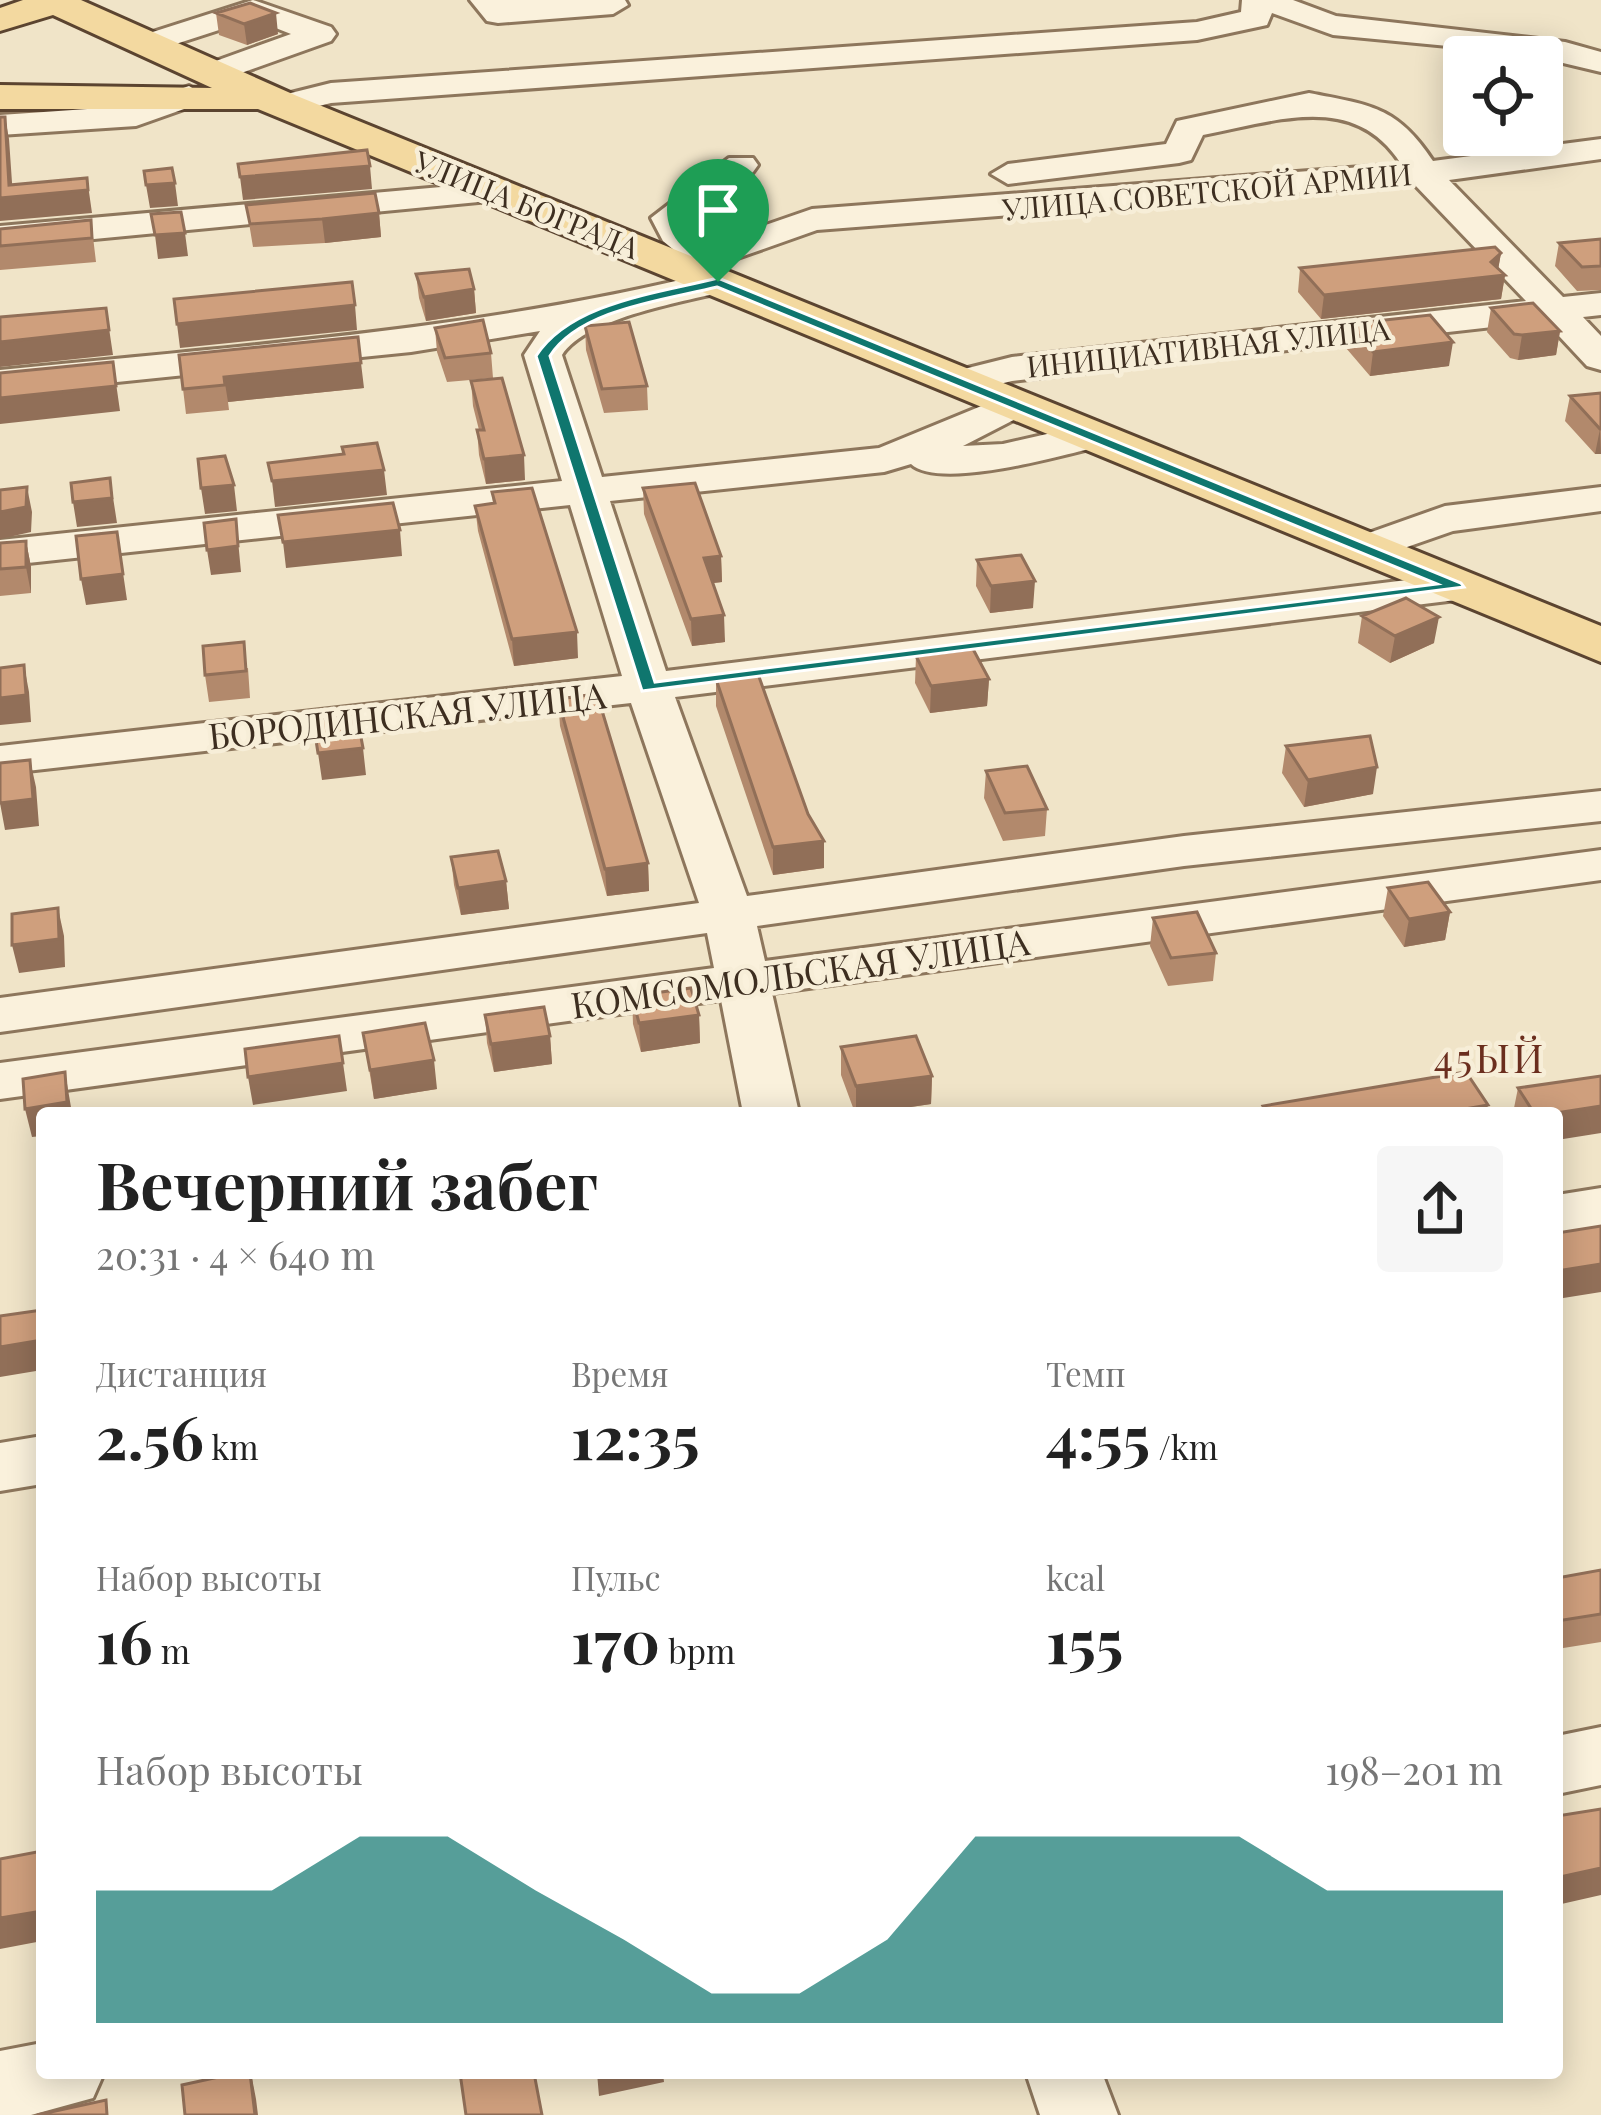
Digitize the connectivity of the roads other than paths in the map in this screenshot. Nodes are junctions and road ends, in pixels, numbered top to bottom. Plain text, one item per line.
1 (485, 0) edge
2 (602, 0) edge
3 (1257, 0) edge
4 (1271, 0) edge
5 (58, 1) edge
6 (0, 20) edge
7 (148, 44) junction
8 (1601, 62) edge
9 (201, 85) junction
10 (0, 97) edge
11 (283, 105) junction
12 (0, 125) edge
13 (1601, 149) edge
14 (1179, 153) junction
15 (741, 165) dead end
16 (1423, 173) junction
17 (1252, 187) junction
18 (498, 192) junction
19 (812, 220) junction
20 (0, 237) edge
21 (701, 269) junction
22 (1601, 304) edge
23 (620, 307) junction
24 (1552, 310) junction
25 (1601, 358) edge
26 (0, 382) edge
27 (958, 382) junction
28 (1013, 404) junction
29 (1091, 436) junction
30 (884, 460) junction
31 (588, 490) junction
32 (1601, 500) edge
33 (1364, 549) junction
34 (0, 553) edge
35 (1456, 587) junction
36 (1601, 646) edge
37 (648, 687) junction
38 (0, 760) edge
39 (1601, 806) edge
40 (1601, 865) edge
41 (729, 916) junction
42 (744, 980) junction
43 (0, 1016) edge
44 (0, 1081) edge
45 (770, 1107) edge
46 (1601, 1208) edge
47 (1563, 1214) edge
48 (36, 1461) edge
49 (0, 1467) edge
50 (1601, 1756) edge
51 (1563, 1764) edge
52 (36, 2079) edge
53 (1066, 2079) edge
54 (0, 2086) edge
55 (1079, 2115) edge

1 - 2 street
3 - 11 street
4 - 8 street
5 - 6 main road
5 - 7 main road
7 - 9 main road
7 - 9 street
9 - 10 main road, УЛИЦА БОГРАДА
9 - 11 main road, УЛИЦА БОГРАДА
9 - 12 street
11 - 18 main road, УЛИЦА БОГРАДА
13 - 16 street, УЛИЦА СОВЕТСКОЙ АРМИИ
14 - 16 street, УЛИЦА СОВЕТСКОЙ АРМИИ
14 - 17 street
14 - 19 street, УЛИЦА СОВЕТСКОЙ АРМИИ
15 - 21 street
16 - 17 street, УЛИЦА СОВЕТСКОЙ АРМИИ
16 - 24 street
17 - 19 street, УЛИЦА СОВЕТСКОЙ АРМИИ
18 - 20 street
18 - 21 main road, УЛИЦА БОГРАДА
19 - 21 street, УЛИЦА СОВЕТСКОЙ АРМИИ
21 - 23 street, УЛИЦА СОВЕТСКОЙ АРМИИ
21 - 27 main road, УЛИЦА БОГРАДА
22 - 24 street, ИНИЦИАТИВНАЯ УЛИЦА
23 - 26 street, УЛИЦА СОВЕТСКОЙ АРМИИ
23 - 31 street
24 - 25 street
24 - 27 street, ИНИЦИАТИВНАЯ УЛИЦА
27 - 28 main road, УЛИЦА БОГРАДА
28 - 29 main road, УЛИЦА БОГРАДА
28 - 30 street
29 - 30 street
29 - 33 main road, УЛИЦА БОГРАДА
30 - 31 street
31 - 34 street
31 - 37 street
32 - 33 street
33 - 35 main road, УЛИЦА БОГРАДА
35 - 36 main road, УЛИЦА БОГРАДА
35 - 37 street, БОРОДИНСКАЯ УЛИЦА
37 - 38 street, БОРОДИНСКАЯ УЛИЦА
37 - 41 street
39 - 41 street, КОМСОМОЛЬСКАЯ УЛИЦА
40 - 42 street, КОМСОМОЛЬСКАЯ УЛИЦА
41 - 42 street
41 - 43 street, КОМСОМОЛЬСКАЯ УЛИЦА
42 - 44 street, КОМСОМОЛЬСКАЯ УЛИЦА
42 - 45 street
46 - 47 street
48 - 49 street
50 - 51 street
52 - 54 street
53 - 55 street

